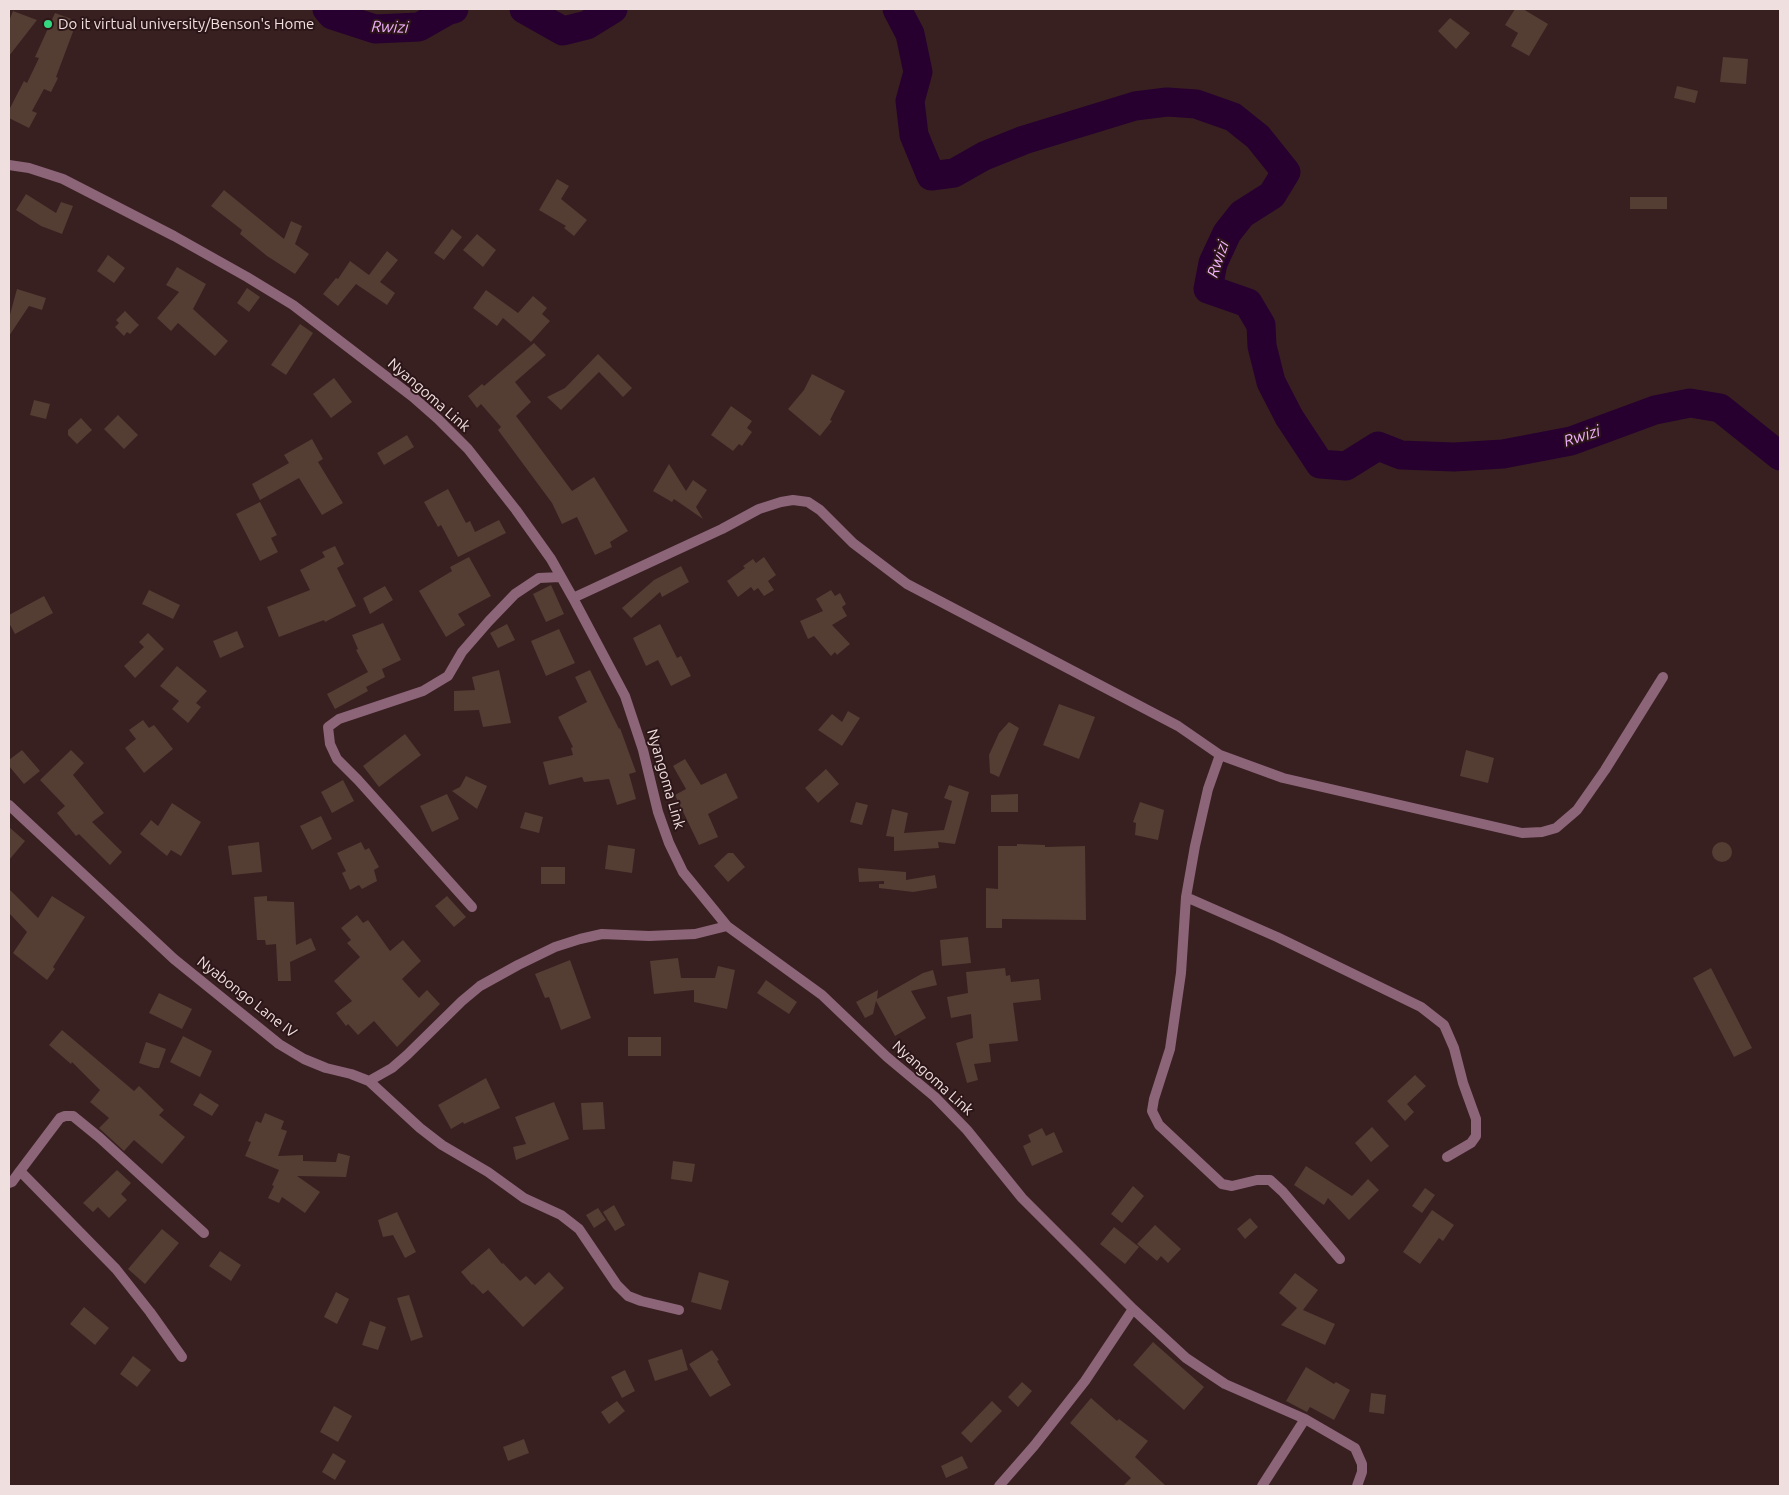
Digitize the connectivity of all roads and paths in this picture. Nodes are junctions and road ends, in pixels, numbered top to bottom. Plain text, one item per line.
1 (9, 165) edge
2 (560, 577) junction
3 (573, 598) junction
4 (1662, 677) dead end
5 (1220, 755) junction
6 (9, 805) edge
7 (1186, 897) junction
8 (472, 907) dead end
9 (727, 926) junction
10 (369, 1080) junction
11 (1447, 1157) dead end
12 (20, 1171) junction
13 (9, 1183) edge
14 (204, 1233) dead end
15 (1340, 1259) dead end
16 (679, 1310) dead end
17 (1133, 1310) junction
18 (182, 1357) dead end
19 (1305, 1419) junction
20 (999, 1486) edge
21 (1262, 1486) edge
22 (1356, 1486) edge

1 - 2 street, Nyangoma Link
2 - 3 street, Nyangoma Link
2 - 8 street
3 - 5 street
3 - 9 street, Nyangoma Link
4 - 5 street
5 - 7 street
6 - 10 street, Nyabongo Lane IV
7 - 11 street
7 - 15 street
9 - 10 street
9 - 17 street, Nyangoma Link
10 - 16 street, Nyabongo Lane IV
12 - 13 street
12 - 14 street
12 - 18 street
17 - 19 street, Nyangoma Link
17 - 20 street
19 - 21 street
19 - 22 street, Nyangoma Link

